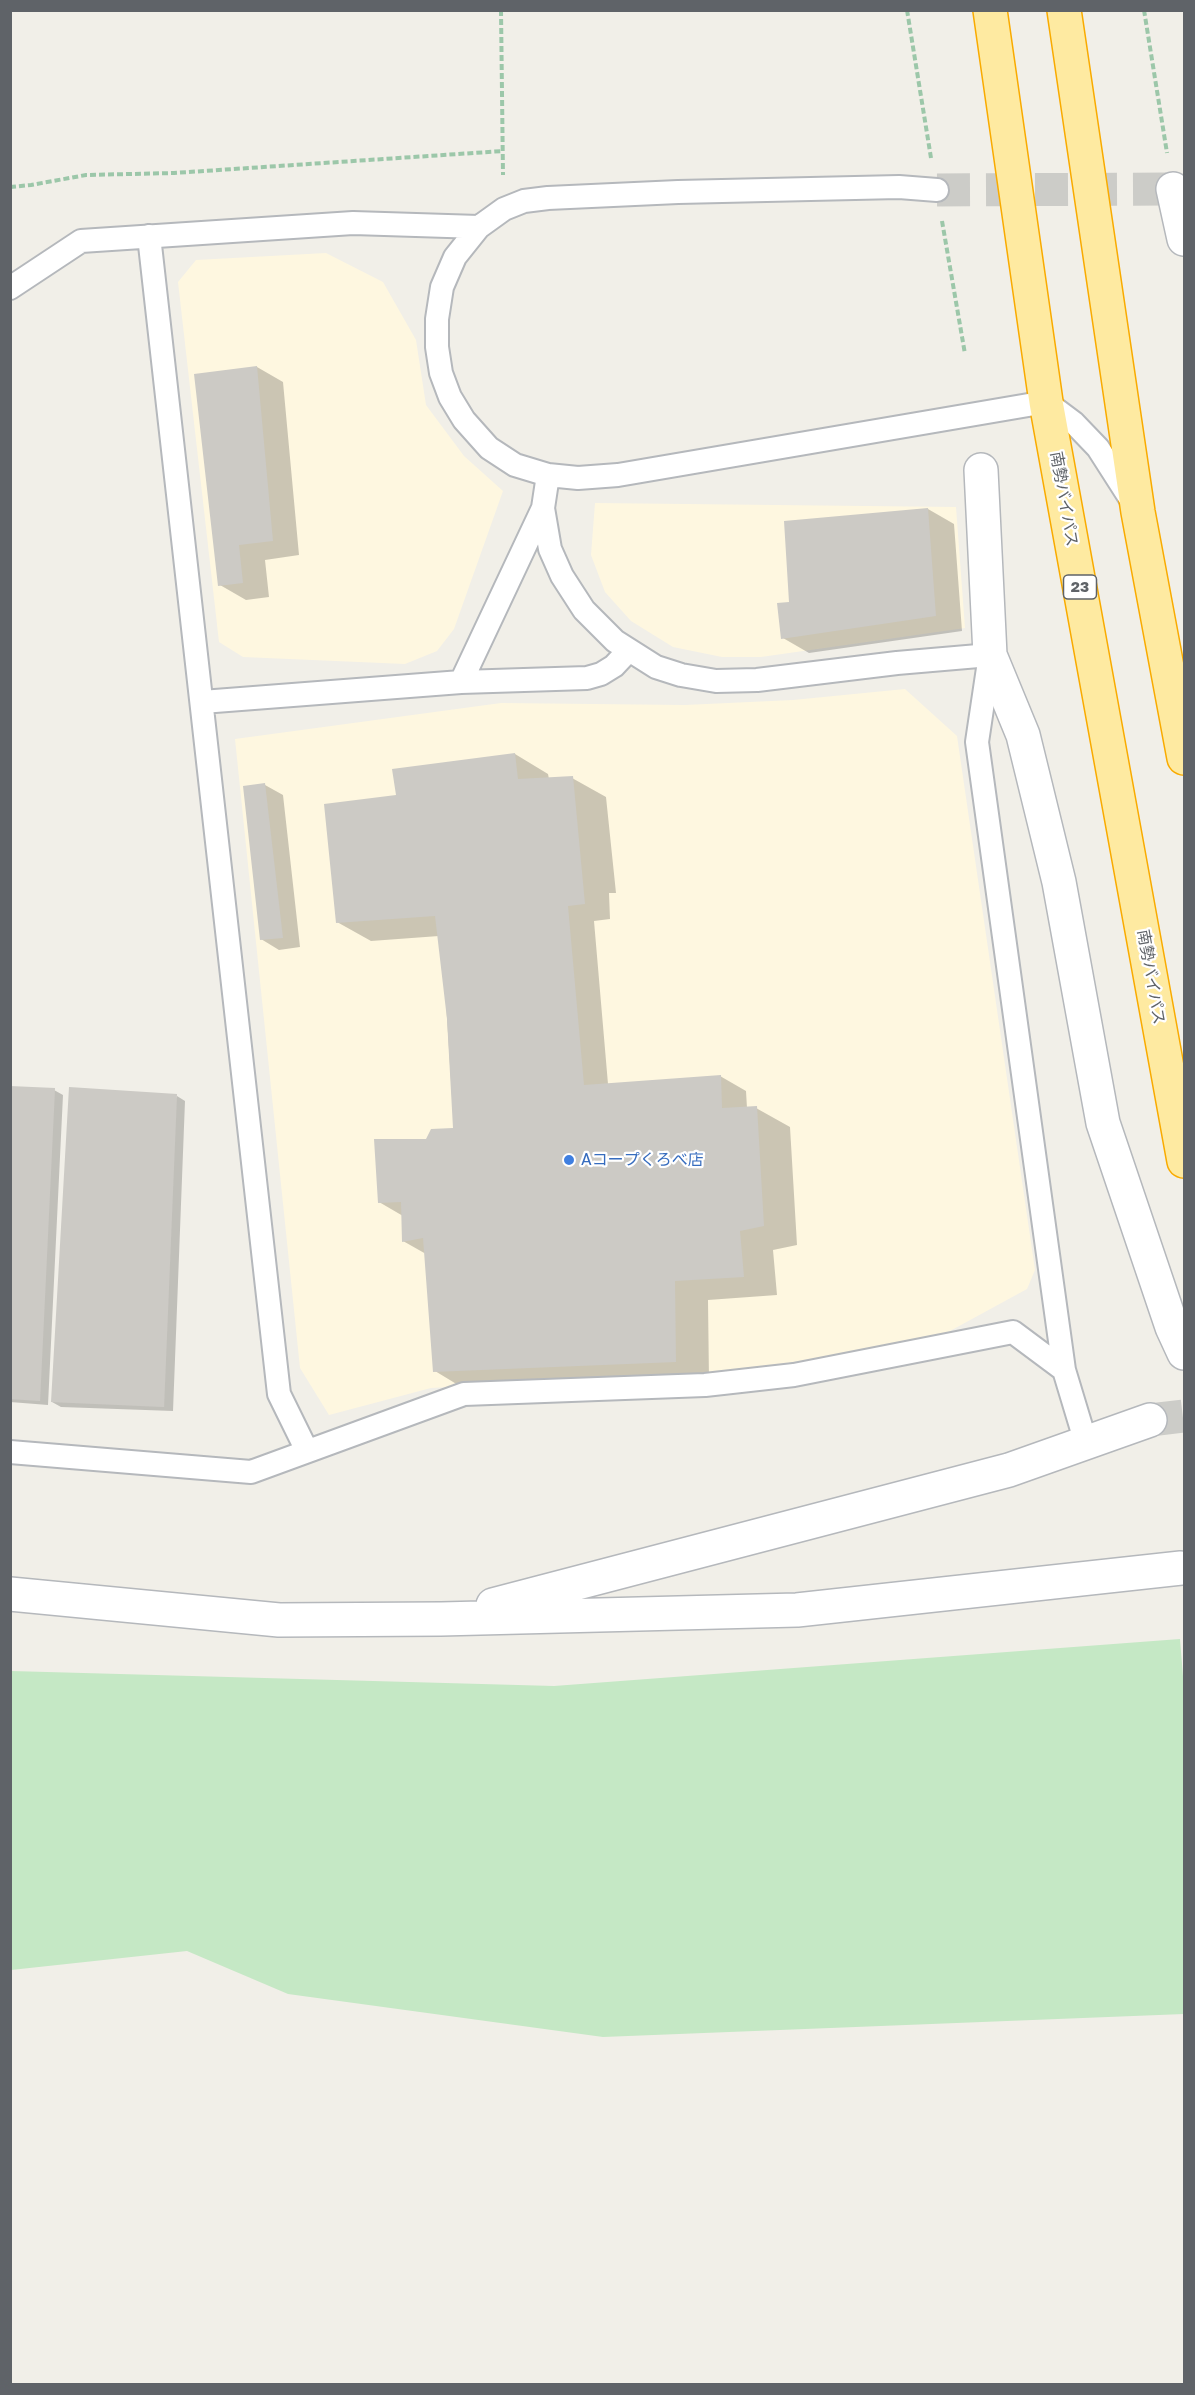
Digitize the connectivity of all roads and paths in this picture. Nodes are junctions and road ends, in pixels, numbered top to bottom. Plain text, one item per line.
1 (501, 10) edge
2 (907, 10) edge
3 (990, 10) edge
4 (1064, 10) edge
5 (1144, 10) edge
6 (503, 152) junction
7 (10, 187) edge
8 (1173, 189) joint
9 (937, 190) junction
10 (504, 208) junction
11 (479, 227) junction
12 (149, 236) junction
13 (1185, 239) edge
14 (10, 288) edge
15 (965, 354) dead end
16 (1046, 402) junction
17 (981, 470) dead end
18 (548, 475) junction
19 (543, 508) junction
20 (1138, 512) junction
21 (629, 650) junction
22 (990, 655) junction
23 (461, 682) junction
24 (202, 702) junction
25 (1185, 758) edge
26 (1185, 1161) edge
27 (1185, 1353) edge
28 (1064, 1370) junction
29 (1149, 1420) tunnel mouth
30 (1086, 1443) junction
31 (307, 1451) junction
32 (10, 1452) edge
33 (1181, 1568) dead end
34 (10, 1594) edge
35 (441, 1619) junction

1 - 6 path
2 - 9 path
3 - 16 highway, 南勢バイパス / 23
4 - 20 highway
5 - 8 path
6 - 7 path
6 - 10 path
8 - 13 street
9 - 10 lane
9 - 15 path
10 - 11 lane
11 - 12 lane
11 - 18 lane
12 - 14 lane
12 - 24 lane
16 - 18 lane
16 - 20 lane
16 - 26 highway, 南勢バイパス / 23
17 - 22 street
18 - 19 lane
19 - 21 lane
19 - 23 lane
20 - 25 highway
21 - 22 lane
21 - 23 lane
22 - 27 street
22 - 28 lane
23 - 24 lane
24 - 31 lane
28 - 30 lane
28 - 31 lane
29 - 30 street
30 - 35 street
31 - 32 lane
33 - 35 street
34 - 35 street

